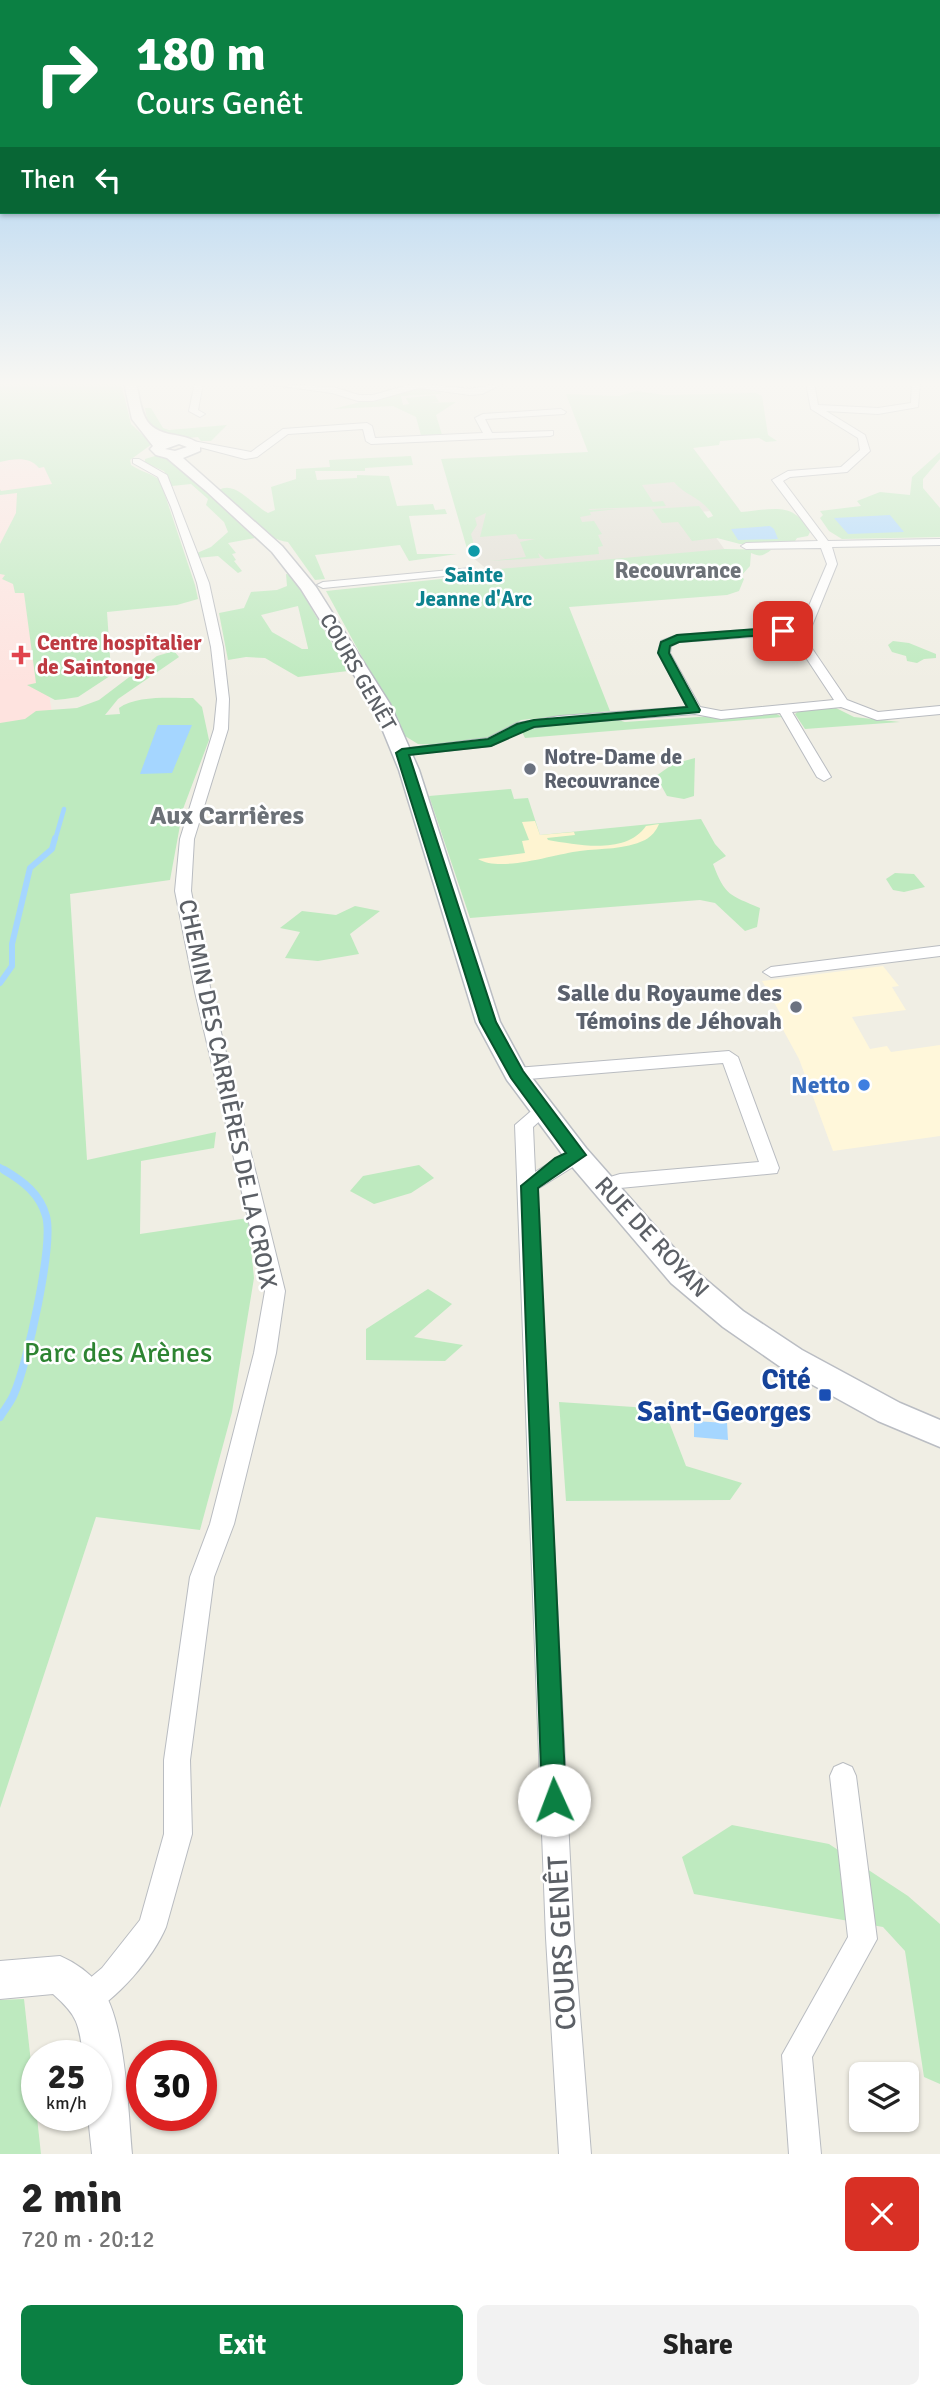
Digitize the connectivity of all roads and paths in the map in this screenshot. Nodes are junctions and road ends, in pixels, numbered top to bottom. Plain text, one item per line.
1 (166, 484) edge
2 (204, 484) edge
3 (780, 484) edge
4 (940, 542) edge
5 (825, 544) junction
6 (746, 546) dead end
7 (471, 571) dead end
8 (323, 585) dead end
9 (803, 634) junction
10 (842, 703) junction
11 (784, 709) junction
12 (695, 710) junction
13 (940, 710) edge
14 (402, 753) junction
15 (824, 777) dead end
16 (940, 951) edge
17 (771, 972) dead end
18 (516, 1074) junction
19 (542, 1110) junction
20 (577, 1155) junction
21 (529, 1186) junction
22 (604, 1186) junction
23 (889, 1412) junction
24 (940, 1434) edge
25 (940, 1447) edge
26 (843, 1776) dead end
27 (0, 1980) edge
28 (87, 1999) junction
29 (113, 2154) edge
30 (575, 2154) edge
31 (805, 2154) edge

1 - 28 street, CHEMIN DES CARRIÈRES DE LA CROIX
2 - 14 main road, COURS GENÊT
3 - 5 street
4 - 5 street
5 - 6 street
5 - 9 street
7 - 8 street
9 - 10 street
9 - 12 street
10 - 11 street
10 - 13 street
11 - 12 street
11 - 15 street
12 - 14 street
14 - 18 main road, COURS GENÊT
16 - 17 street
18 - 19 main road, RUE DE ROYAN
18 - 22 street
19 - 20 main road, RUE DE ROYAN
19 - 21 street, COURS GENÊT
20 - 21 street
20 - 22 main road, RUE DE ROYAN
21 - 30 street, COURS GENÊT
22 - 23 main road, RUE DE ROYAN
23 - 24 main road, RUE DE ROYAN
23 - 25 main road, RUE DE ROYAN
26 - 31 street
27 - 28 street
28 - 29 street

